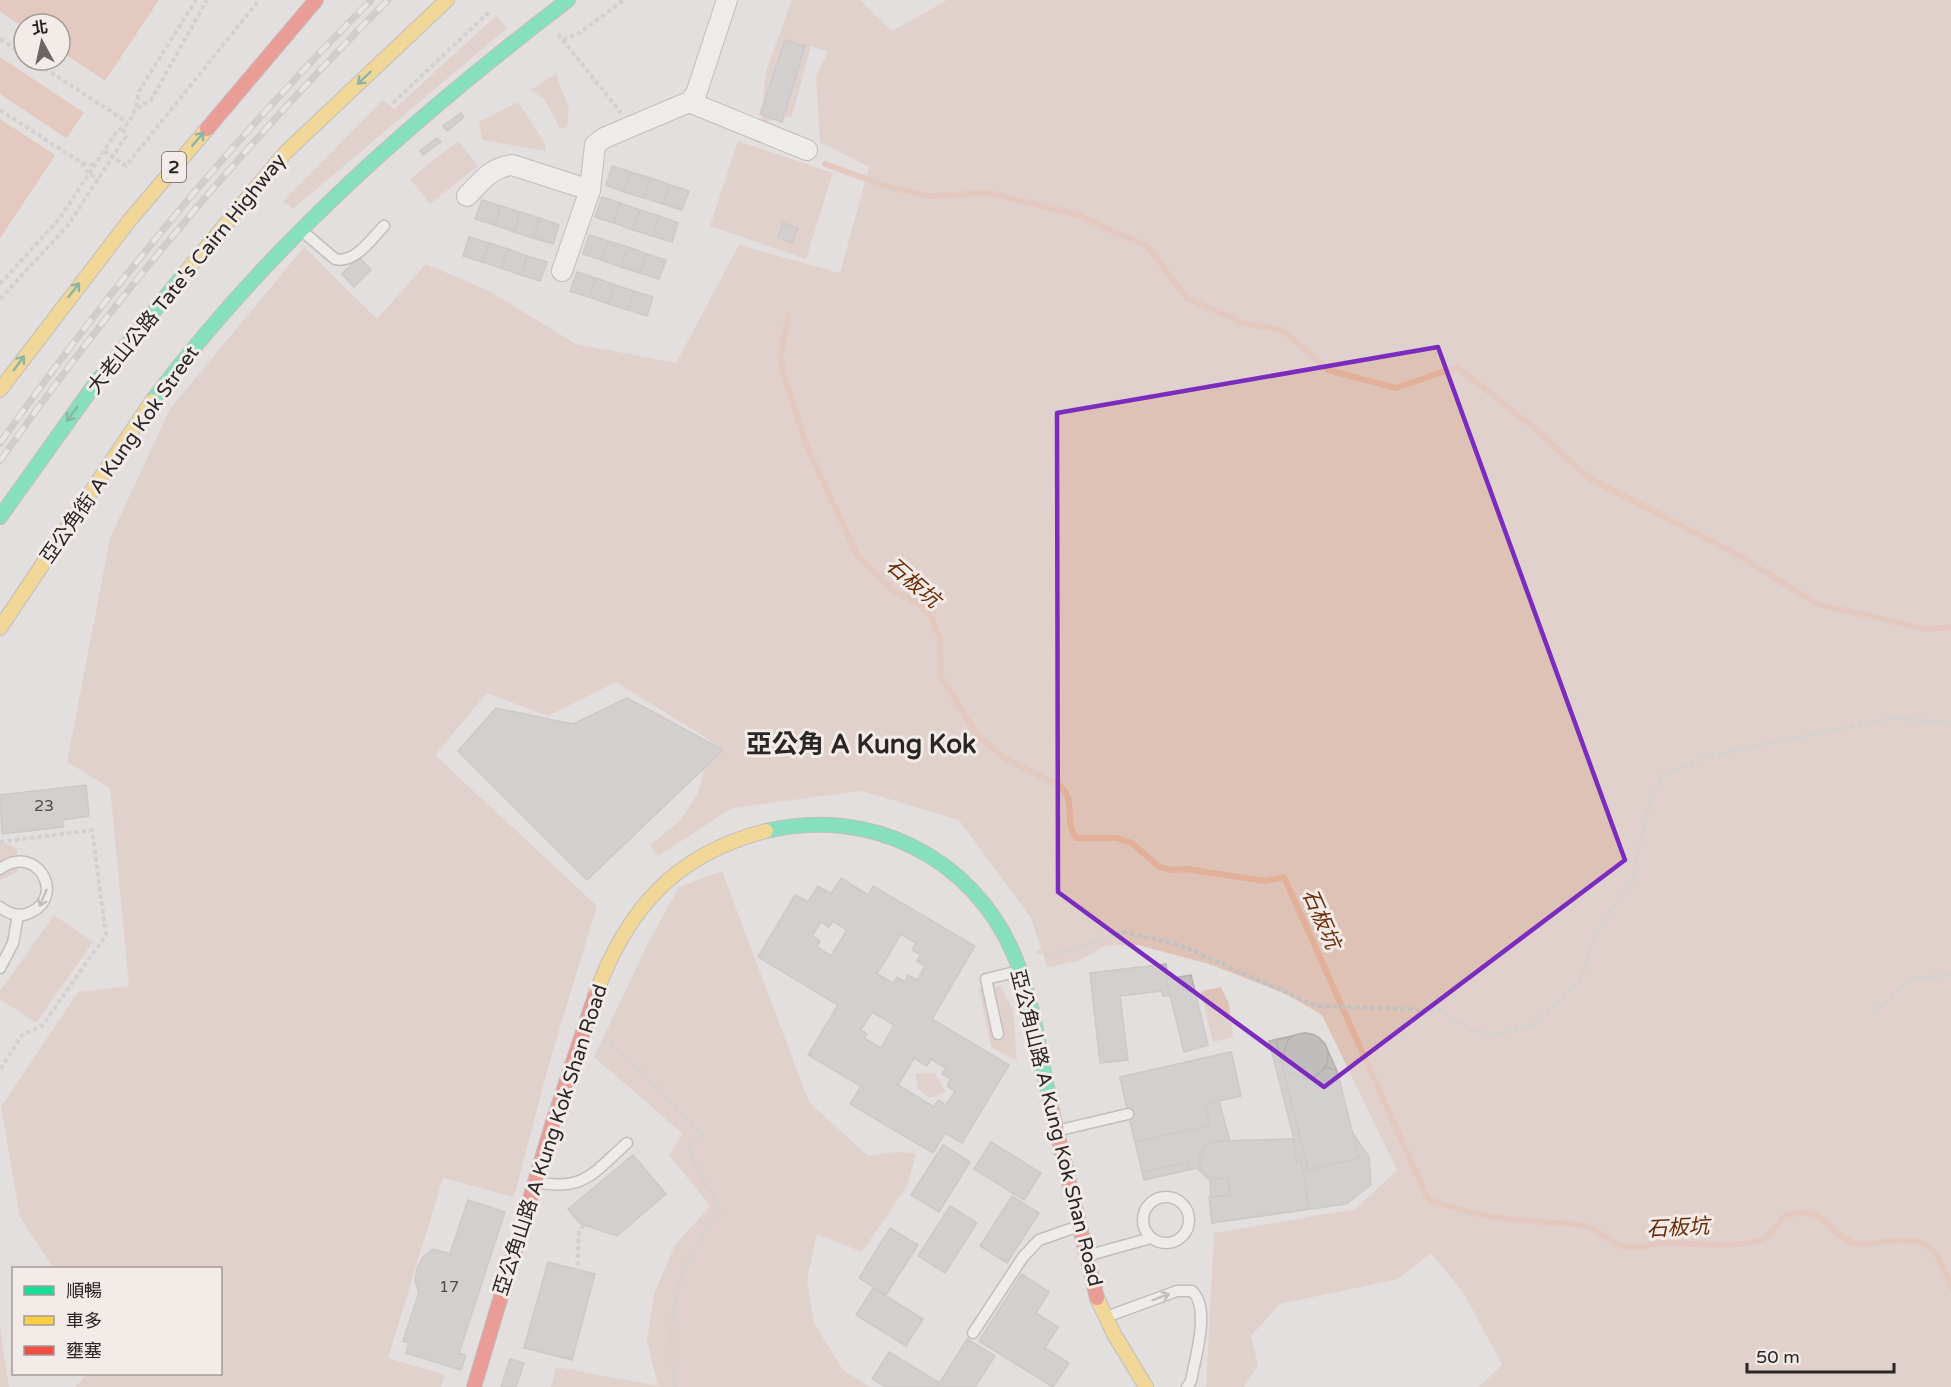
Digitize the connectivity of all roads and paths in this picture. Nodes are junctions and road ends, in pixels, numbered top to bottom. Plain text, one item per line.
1 (196, 0) edge
2 (207, 0) edge
3 (260, 0) edge
4 (316, 0) edge
5 (447, 0) edge
6 (568, 0) edge
7 (624, 0) edge
8 (727, 0) edge
9 (491, 10) dead end
10 (555, 30) dead end
11 (563, 40) junction
12 (51, 72) edge
13 (393, 102) dead end
14 (689, 102) junction
15 (136, 108) junction
16 (0, 110) edge
17 (127, 122) junction
18 (634, 126) junction
19 (123, 129) junction
20 (807, 150) dead end
21 (104, 151) junction
22 (113, 157) junction
23 (82, 163) junction
24 (95, 165) junction
25 (88, 174) junction
26 (97, 182) junction
27 (590, 190) junction
28 (467, 196) dead end
29 (384, 226) dead end
30 (299, 228) junction
31 (562, 271) dead end
32 (0, 284) edge
33 (0, 298) edge
34 (0, 390) edge
35 (0, 517) edge
36 (0, 628) edge
37 (1951, 723) edge
38 (0, 842) edge
39 (0, 869) edge
40 (0, 907) edge
41 (18, 915) junction
42 (1008, 940) junction
43 (0, 968) edge
44 (1020, 971) junction
45 (1951, 975) edge
46 (1873, 1012) dead end
47 (597, 1033) dead end
48 (998, 1034) dead end
49 (0, 1070) edge
50 (1128, 1114) dead end
51 (1056, 1131) junction
52 (627, 1143) dead end
53 (535, 1182) junction
54 (589, 1216) dead end
55 (1079, 1226) junction
56 (1151, 1238) junction
57 (1086, 1256) junction
58 (577, 1273) dead end
59 (1106, 1317) junction
60 (973, 1333) dead end
61 (474, 1387) edge
62 (675, 1387) edge
63 (1146, 1387) edge
64 (1187, 1387) edge

1 - 15 path
2 - 15 path
3 - 22 path
34 -> 4 main road, 2
5 -> 35 main road, 大老山公路 Tate's Cairn Highway
6 - 30 main road, 亞公角街 A Kung Kok Street
7 - 11 path
8 - 14 street
9 - 13 path
10 - 11 path
11 - 18 path
12 - 17 path
14 - 18 street
14 - 20 street
15 - 17 path
16 - 23 path
17 - 19 path
18 - 27 street
19 - 21 path
19 - 22 path
21 - 22 path
21 - 24 path
22 - 26 path
23 - 24 path
23 - 25 path
24 - 25 path
25 - 26 path
25 - 32 path
26 - 33 path
27 - 28 street
27 - 31 street
29 - 30 lane
30 - 36 main road, 亞公角街 A Kung Kok Street
37 - 42 path
38 - 49 path
39 -> 41 lane
40 - 41 lane
41 - 43 lane
42 - 44 main road, 亞公角山路 A Kung Kok Shan Road
42 - 53 main road, 亞公角山路 A Kung Kok Shan Road
44 - 48 lane
44 - 51 main road, 亞公角山路 A Kung Kok Shan Road
45 - 46 path
47 - 62 path
50 - 51 lane
51 - 55 main road, 亞公角山路 A Kung Kok Shan Road
52 - 53 lane
53 - 61 main road, 亞公角山路 A Kung Kok Shan Road
54 - 58 path
55 - 57 main road, 亞公角山路 A Kung Kok Shan Road
55 - 60 lane
56 - 56 lane
56 - 57 lane
57 - 59 main road, 亞公角山路 A Kung Kok Shan Road
59 - 63 main road, 亞公角山路 A Kung Kok Shan Road
59 -> 64 lane

